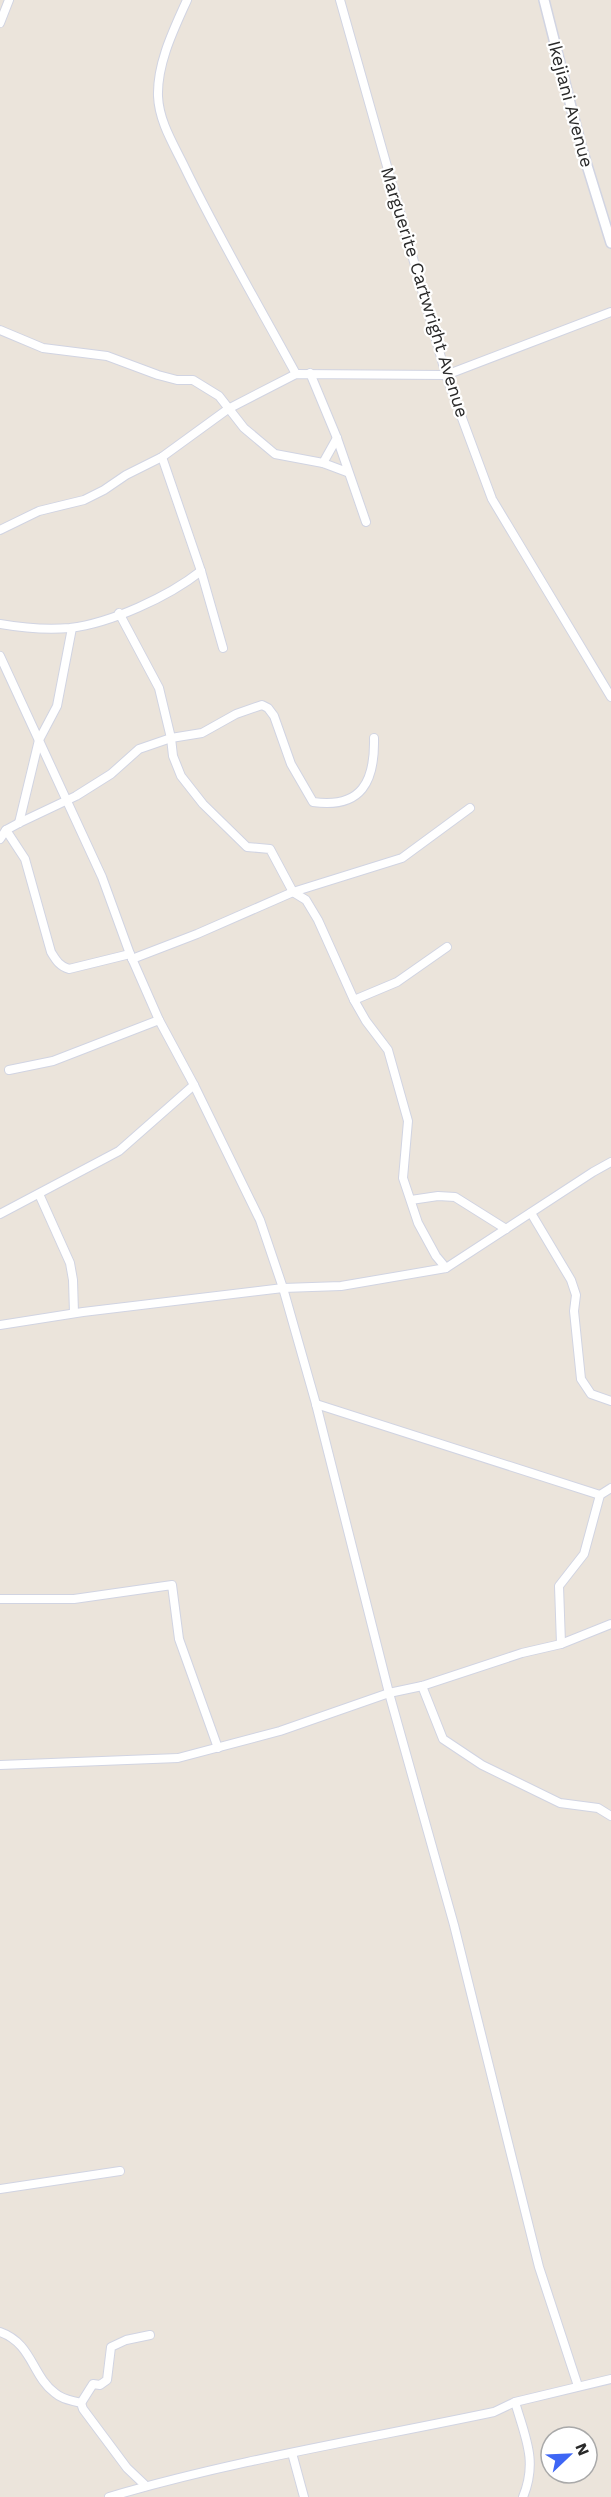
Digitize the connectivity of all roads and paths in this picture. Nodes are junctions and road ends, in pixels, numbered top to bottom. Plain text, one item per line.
1 (9, 0) edge
2 (187, 0) edge
3 (340, 0) edge
4 (544, 0) edge
5 (0, 23) edge
6 (611, 243) edge
7 (611, 312) edge
8 (0, 330) edge
9 (310, 373) junction
10 (296, 374) junction
11 (446, 375) junction
12 (228, 409) junction
13 (337, 438) junction
14 (162, 457) junction
15 (323, 463) junction
16 (347, 472) junction
17 (366, 522) dead end
18 (0, 530) edge
19 (201, 571) junction
20 (119, 613) junction
21 (0, 624) edge
22 (72, 628) junction
23 (223, 648) dead end
24 (0, 656) edge
25 (611, 697) edge
26 (171, 738) junction
27 (374, 738) dead end
28 (39, 740) junction
29 (66, 800) junction
30 (470, 808) dead end
31 (19, 823) junction
32 (3, 830) edge
33 (0, 839) edge
34 (293, 892) junction
35 (447, 948) dead end
36 (131, 957) junction
37 (354, 1000) junction
38 (159, 1020) junction
39 (9, 1070) dead end
40 (194, 1085) junction
41 (611, 1162) edge
42 (39, 1194) junction
43 (411, 1200) junction
44 (531, 1213) junction
45 (0, 1214) edge
46 (506, 1229) junction
47 (447, 1268) junction
48 (283, 1288) junction
49 (74, 1313) junction
50 (0, 1325) edge
51 (611, 1401) edge
52 (316, 1404) junction
53 (611, 1488) edge
54 (600, 1495) junction
55 (0, 1599) edge
56 (611, 1624) edge
57 (561, 1644) junction
58 (422, 1686) junction
59 (389, 1693) junction
60 (218, 1748) junction
61 (0, 1765) edge
62 (611, 1816) edge
63 (120, 2171) dead end
64 (0, 2190) edge
65 (0, 2332) edge
66 (150, 2336) dead end
67 (611, 2379) edge
68 (578, 2386) junction
69 (515, 2402) junction
70 (81, 2403) junction
71 (292, 2453) junction
72 (146, 2486) junction
73 (109, 2497) edge
74 (304, 2497) edge
75 (523, 2497) edge

1 - 5 street
2 - 10 street
3 - 11 street, Marguerite Cartwright Avenue
4 - 6 street, Ikejiani Avenue
7 - 11 street
8 - 12 street
9 - 10 street
9 - 11 street
9 - 13 street
10 - 12 street
11 - 25 street, Marguerite Cartwright Avenue
12 - 14 street
12 - 15 street
13 - 15 street
13 - 16 street
14 - 18 street
14 - 19 street
15 - 16 street
16 - 17 street
19 - 20 street
19 - 23 street
20 - 22 street
20 - 26 street
21 - 22 street
22 - 28 street
24 - 28 street
26 - 27 street
26 - 29 street
26 - 34 street
28 - 29 street
28 - 31 street
29 - 31 street
29 - 36 street
30 - 34 street
31 - 32 street
32 - 33 street
32 - 36 street
34 - 36 street
34 - 37 street
35 - 37 street
36 - 38 street
37 - 43 street
38 - 39 street
38 - 40 street
40 - 42 street
40 - 48 street
41 - 44 street
42 - 45 street
42 - 49 street
43 - 46 street
43 - 47 street
44 - 46 street
44 - 51 street
46 - 47 street
47 - 48 street
48 - 49 street
48 - 52 street
49 - 50 street
52 - 54 street
52 - 59 street
53 - 54 street
54 - 57 street
55 - 60 street
56 - 57 street
57 - 58 street
58 - 59 street
58 - 62 street
59 - 60 street
59 - 68 street
60 - 61 street
63 - 64 street
65 - 70 street
66 - 70 street
67 - 68 street
68 - 69 street
69 - 71 street
69 - 75 street
70 - 72 street
71 - 72 street
71 - 74 street
72 - 73 street

